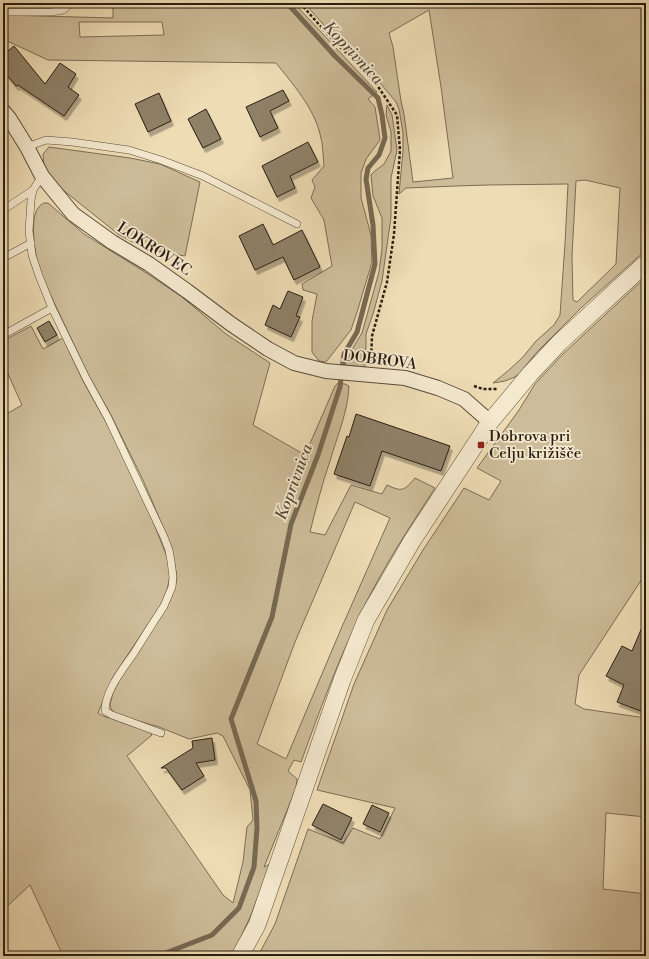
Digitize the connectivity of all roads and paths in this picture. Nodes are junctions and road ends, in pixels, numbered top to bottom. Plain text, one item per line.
1 (300, 3) edge
2 (69, 5) dead end
3 (3, 12) edge
4 (3, 111) edge
5 (27, 147) junction
6 (42, 176) junction
7 (33, 190) junction
8 (3, 210) edge
9 (297, 224) dead end
10 (31, 243) junction
11 (5, 257) dead end
12 (646, 263) edge
13 (52, 308) junction
14 (3, 335) edge
15 (326, 371) joint
16 (369, 374) junction
17 (490, 422) junction
18 (161, 733) dead end
19 (240, 956) edge

1 - 16 path
2 - 3 lane
4 - 5 street, LOKROVEC
5 - 6 street, LOKROVEC
5 - 9 lane
6 - 7 lane
6 - 15 street, LOKROVEC
7 - 8 lane
7 - 10 lane
10 - 11 lane
10 - 13 lane
12 - 17 street
13 - 14 lane
13 - 18 lane
15 - 16 street, DOBROVA
16 - 17 street, DOBROVA
17 - 19 street

